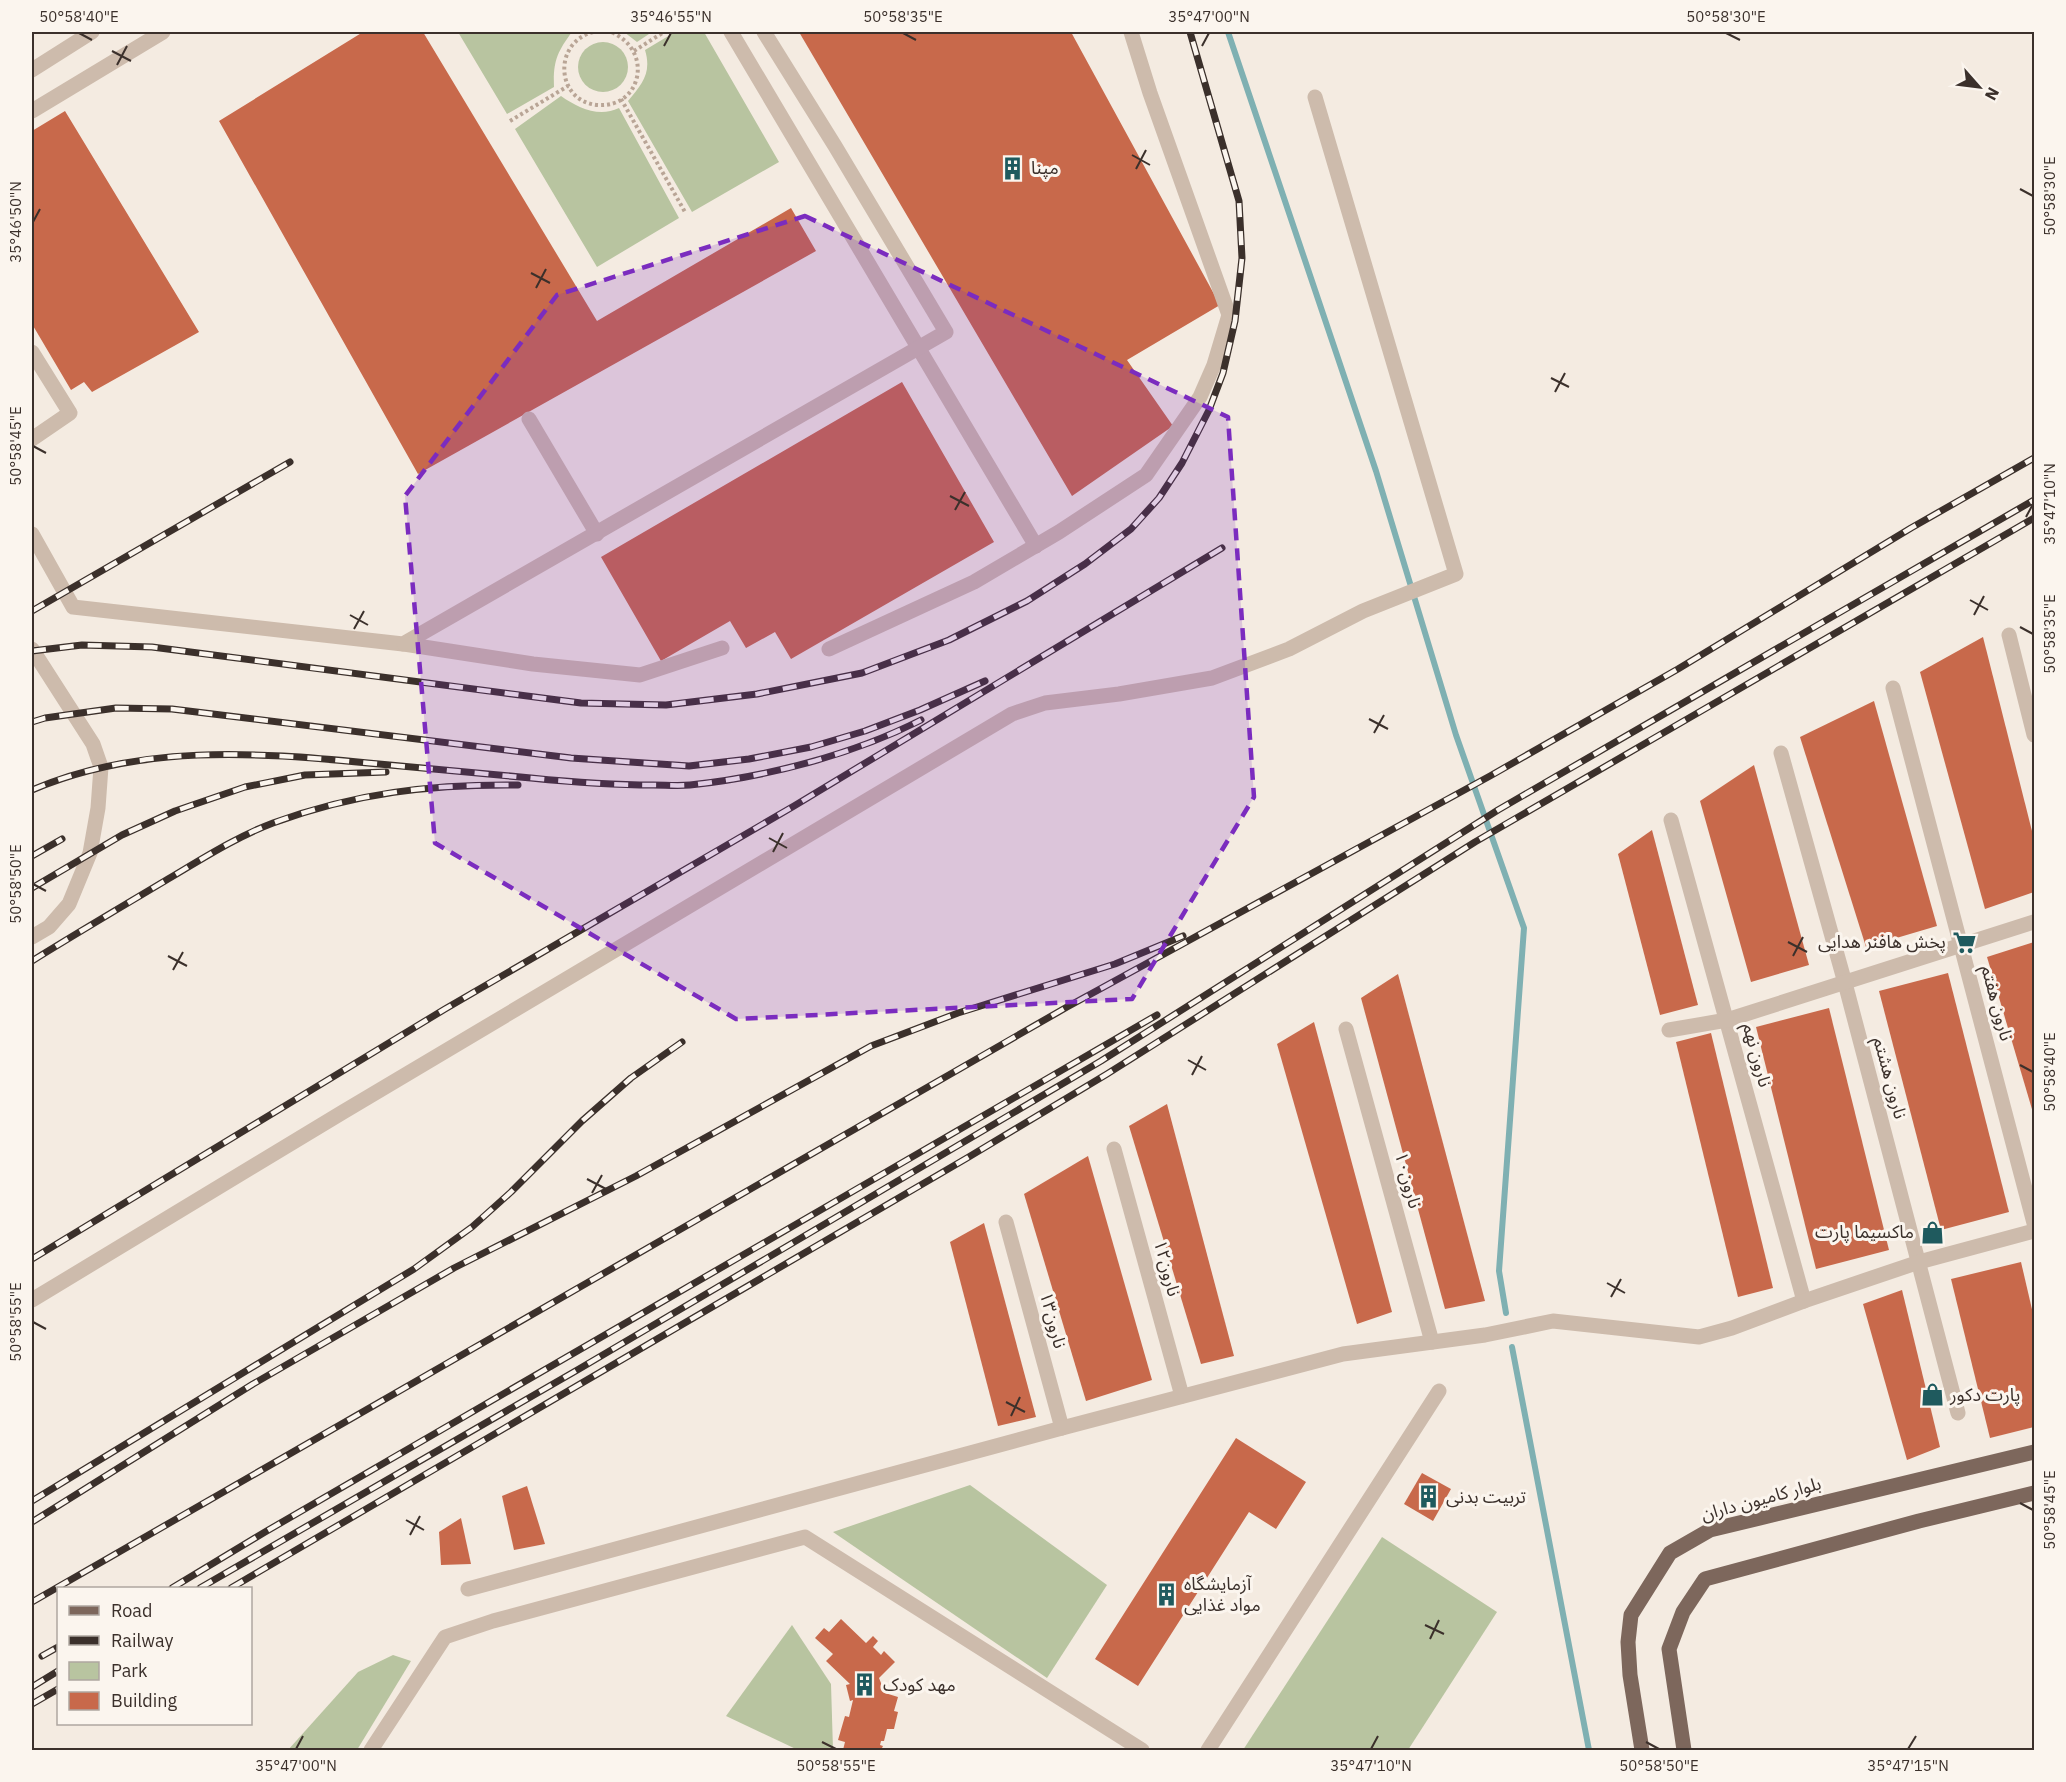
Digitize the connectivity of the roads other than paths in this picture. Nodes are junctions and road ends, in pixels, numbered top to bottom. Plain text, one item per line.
1 (92, 32) edge
2 (163, 32) edge
3 (731, 32) edge
4 (764, 32) edge
5 (1131, 32) edge
6 (32, 70) edge
7 (1315, 97) dead end
8 (32, 111) edge
9 (919, 348) junction
10 (32, 352) edge
11 (529, 419) dead end
12 (32, 439) edge
13 (32, 534) edge
14 (597, 534) junction
15 (1036, 546) junction
16 (2009, 635) dead end
17 (404, 644) junction
18 (722, 648) dead end
19 (829, 649) dead end
20 (33, 654) edge
21 (1893, 688) dead end
22 (2034, 735) edge
23 (1781, 753) dead end
24 (1671, 820) dead end
25 (2034, 922) edge
26 (32, 938) edge
27 (1962, 945) junction
28 (1845, 983) junction
29 (1727, 1020) junction
30 (1346, 1029) dead end
31 (1669, 1030) dead end
32 (1114, 1149) dead end
33 (1006, 1222) dead end
34 (2034, 1222) edge
35 (2034, 1231) edge
36 (1919, 1262) junction
37 (32, 1300) edge
38 (1804, 1301) junction
39 (1432, 1342) junction
40 (1439, 1391) dead end
41 (1182, 1396) junction
42 (1958, 1413) dead end
43 (1062, 1428) junction
44 (2034, 1452) edge
45 (2034, 1493) edge
46 (468, 1589) dead end
47 (378, 1748) edge
48 (1142, 1750) edge
49 (1208, 1750) edge
50 (1642, 1750) edge
51 (1684, 1750) edge

1 - 6 street
2 - 8 street
3 - 9 street
4 - 9 street
5 - 15 street
7 - 37 street
9 - 14 street
9 - 15 street
10 - 12 street
11 - 14 street
13 - 17 street
14 - 17 street
15 - 19 street
16 - 22 street
17 - 18 street
20 - 26 street
21 - 27 street, نارون هفتم
23 - 28 street, نارون هشتم
24 - 29 street, نارون نهم
25 - 27 street
27 - 28 street
27 - 34 street, نارون هفتم
28 - 29 street
28 - 36 street, نارون هشتم
29 - 31 street
29 - 38 street, نارون نهم
30 - 39 street, نارون۱۰
32 - 41 street, نارون۱۲
33 - 43 street, نارون۱۳
35 - 36 street
36 - 38 street
36 - 42 street, نارون هشتم
38 - 39 street
39 - 41 street
40 - 49 street
41 - 43 street
43 - 46 street
44 - 50 main road, بلوار کامیون داران
45 - 51 main road
47 - 48 street

